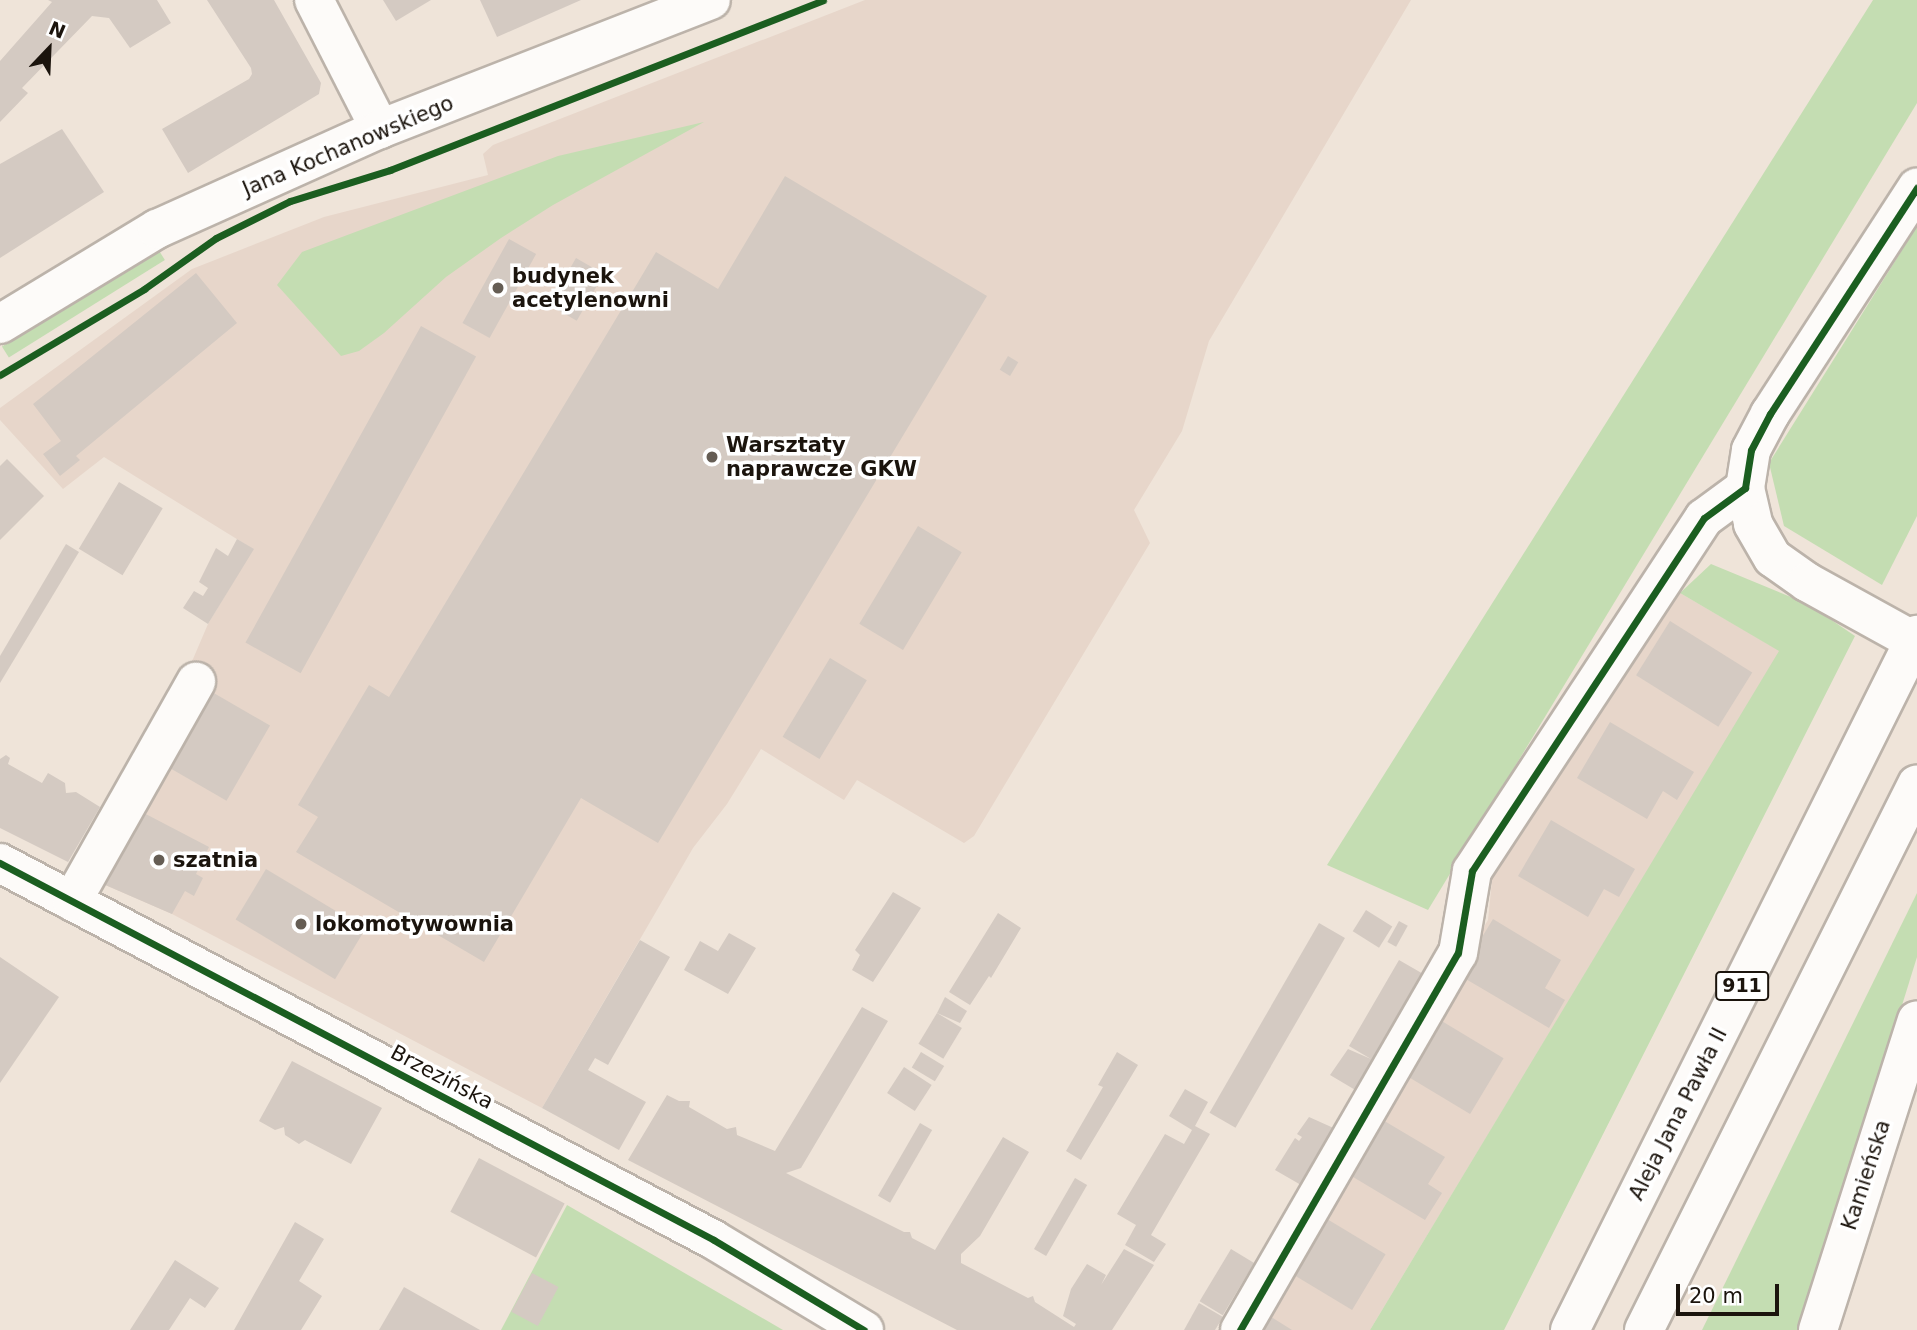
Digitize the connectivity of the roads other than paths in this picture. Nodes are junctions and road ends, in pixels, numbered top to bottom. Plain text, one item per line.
1 (314, 0) edge
2 (711, 0) edge
3 (380, 129) junction
4 (1917, 188) edge
5 (0, 324) edge
6 (1745, 488) junction
7 (1915, 638) edge
8 (196, 682) dead end
9 (1917, 784) edge
10 (0, 863) edge
11 (72, 901) junction
12 (1917, 1020) edge
13 (864, 1330) edge
14 (1240, 1330) edge
15 (1570, 1330) edge
16 (1644, 1330) edge
17 (1818, 1330) edge

1 - 3 street
2 - 3 street, Jana Kochanowskiego
3 - 5 street, Jana Kochanowskiego
4 - 6 street
6 - 7 street
6 - 14 street
7 - 15 street, Aleja Jana Pawła II / 911
8 - 11 street
9 - 16 street
10 - 11 street, Brzezińska
11 - 13 street, Brzezińska
12 - 17 street, Kamieńska

